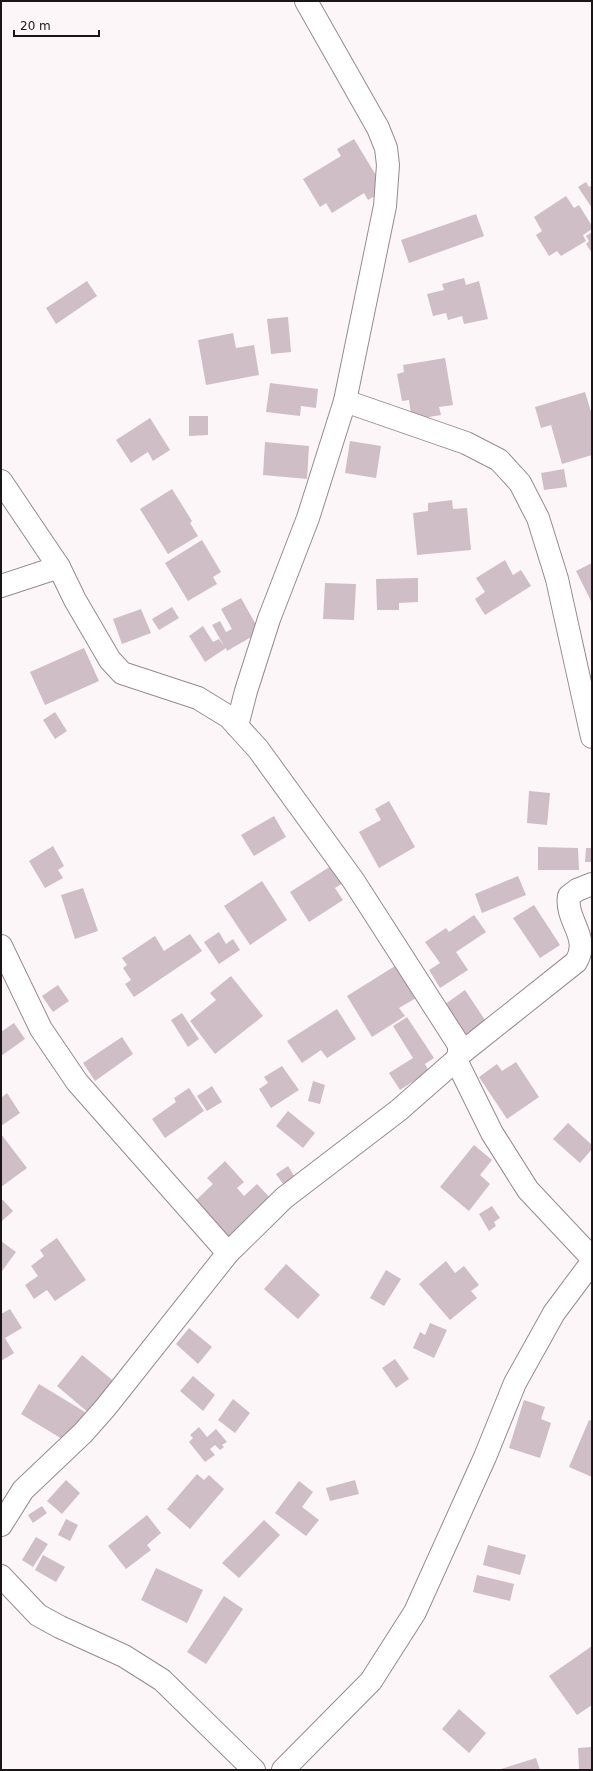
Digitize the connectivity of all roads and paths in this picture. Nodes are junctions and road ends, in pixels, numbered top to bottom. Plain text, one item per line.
1 (306, 1) edge
2 (345, 401) junction
3 (1, 481) edge
4 (59, 567) junction
5 (1, 586) edge
6 (237, 726) junction
7 (592, 737) edge
8 (592, 884) edge
9 (1, 946) edge
10 (458, 1058) junction
11 (228, 1253) junction
12 (592, 1258) edge
13 (592, 1262) edge
14 (1, 1525) edge
15 (4, 1584) edge
16 (254, 1770) edge
17 (282, 1770) edge

1 - 2 street
2 - 6 street
2 - 7 street
3 - 4 street
4 - 5 street
4 - 6 street
6 - 10 street
8 - 10 street
9 - 11 street
10 - 11 street
10 - 12 street
11 - 14 street
13 - 17 street
15 - 16 street

